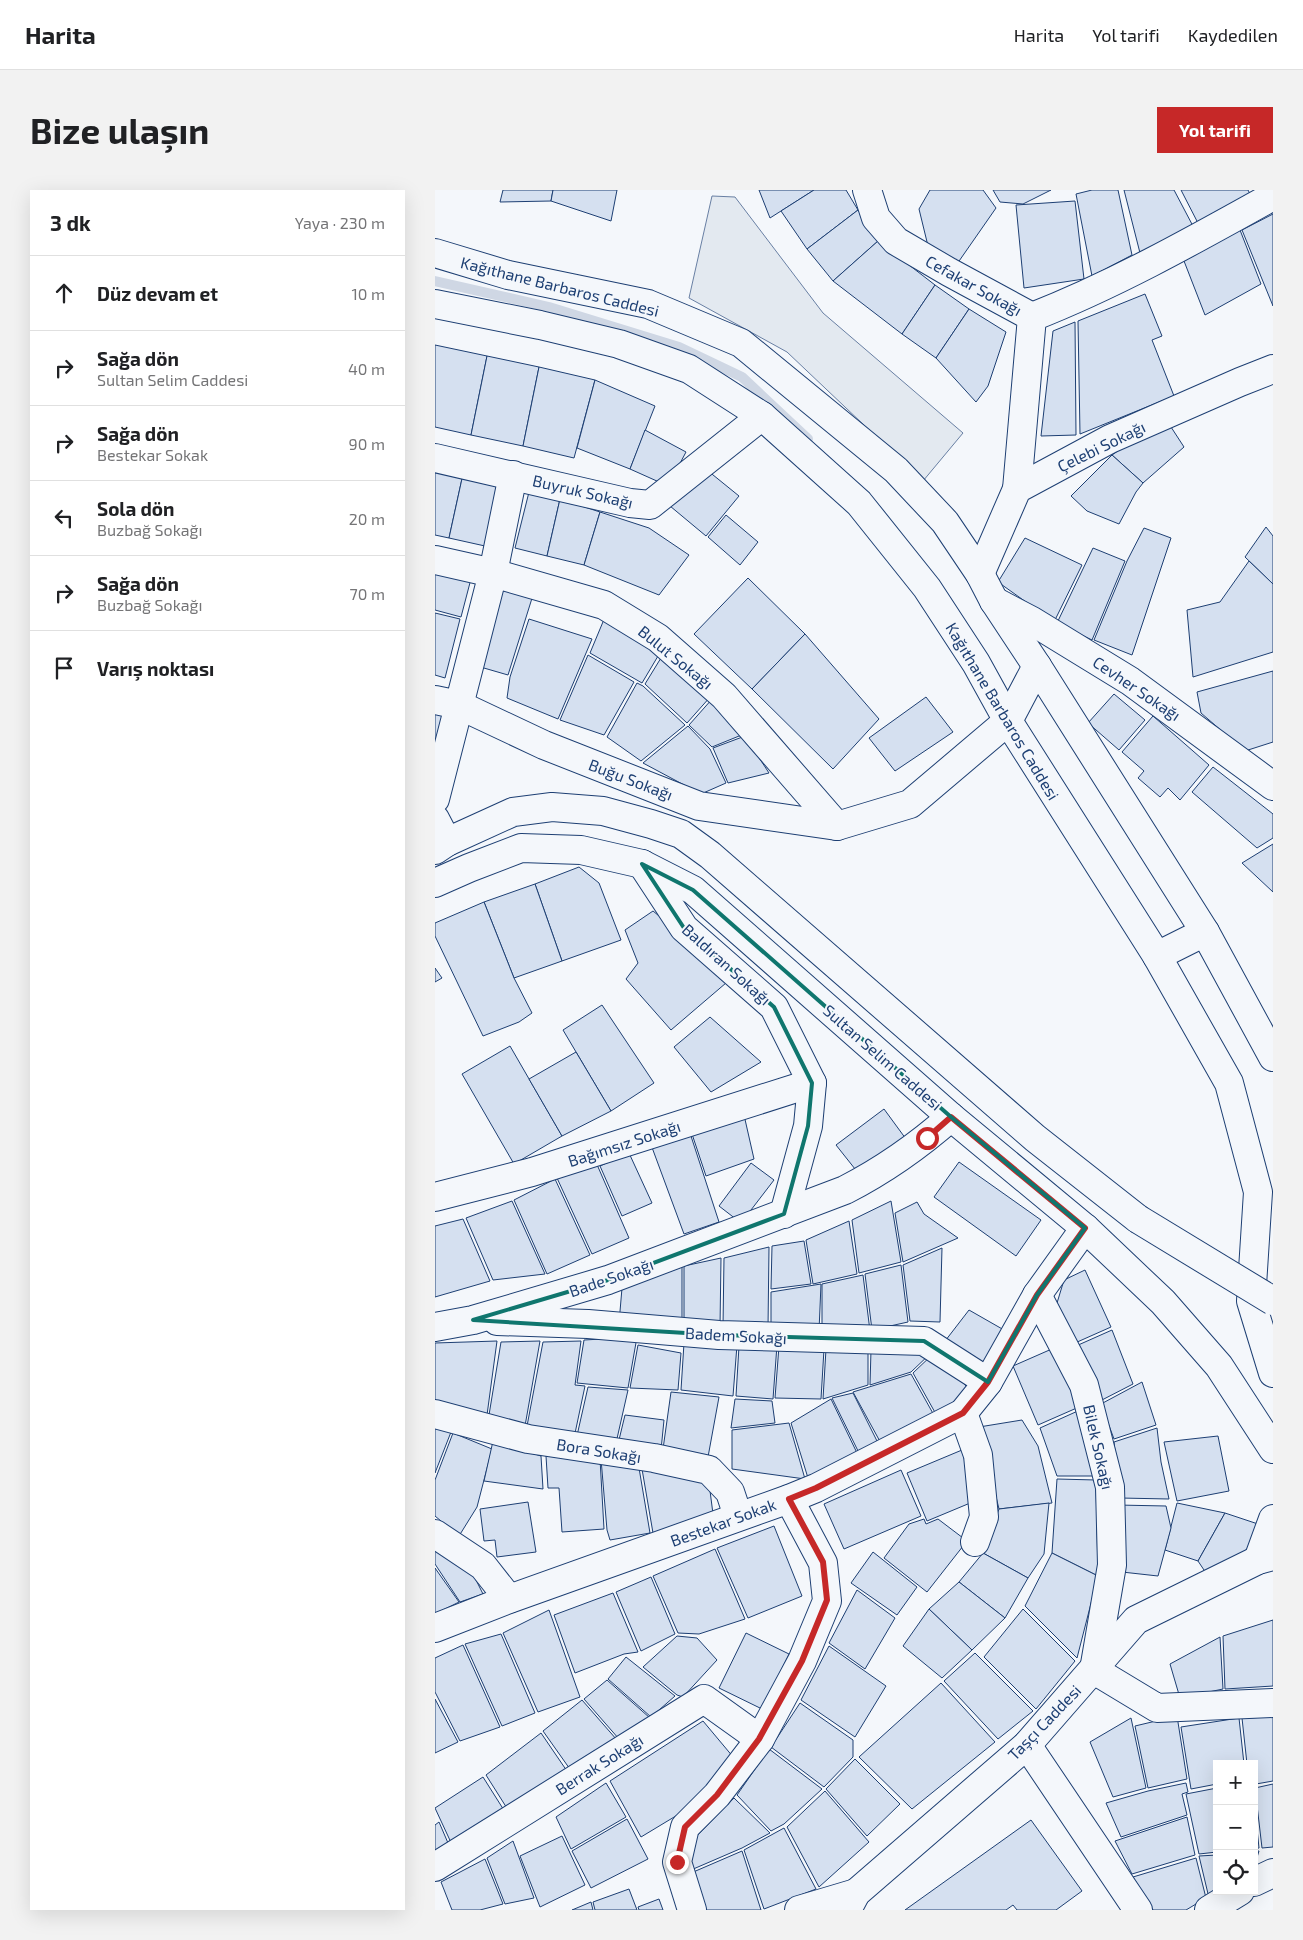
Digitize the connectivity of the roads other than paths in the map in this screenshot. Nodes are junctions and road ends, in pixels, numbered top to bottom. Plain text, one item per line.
1 (867, 190) edge
2 (1271, 194) edge
3 (435, 253) edge
4 (435, 304) edge
5 (1032, 316) junction
6 (1273, 369) edge
7 (762, 416) junction
8 (435, 458) edge
9 (513, 475) junction
10 (1017, 489) junction
11 (435, 560) edge
12 (493, 573) junction
13 (980, 574) junction
14 (994, 601) junction
15 (1037, 666) junction
16 (447, 703) edge
17 (1008, 722) junction
18 (1273, 786) edge
19 (435, 799) edge
20 (837, 826) junction
21 (439, 837) edge
22 (642, 864) junction
23 (435, 883) edge
24 (1205, 932) junction
25 (1157, 956) junction
26 (1273, 1057) edge
27 (811, 1083) junction
28 (951, 1117) junction
29 (435, 1197) edge
30 (784, 1214) junction
31 (1085, 1228) junction
32 (1037, 1295) junction
33 (1273, 1301) edge
34 (473, 1320) junction
35 (435, 1327) edge
36 (1273, 1373) edge
37 (988, 1382) junction
38 (963, 1413) junction
39 (435, 1414) edge
40 (1273, 1449) edge
41 (789, 1499) junction
42 (738, 1516) junction
43 (1273, 1519) edge
44 (435, 1534) edge
45 (975, 1542) dead end
46 (1266, 1558) edge
47 (509, 1599) junction
48 (435, 1628) edge
49 (1094, 1670) junction
50 (1273, 1703) edge
51 (759, 1739) junction
52 (1027, 1745) junction
53 (435, 1867) edge
54 (1273, 1872) edge
55 (1258, 1880) edge
56 (852, 1902) edge
57 (691, 1910) edge
58 (799, 1910) edge
59 (1139, 1910) edge

1 - 5 street, Cefakar Sokağı
2 - 5 street
3 - 13 street, Kağıthane Barbaros Caddesi
4 - 7 street, Kağıthane Barbaros Caddesi
5 - 10 street, Cefakar Sokağı
6 - 10 street, Çelebi Sokağı
7 - 9 street, Buyruk Sokağı
7 - 17 street, Kağıthane Barbaros Caddesi
8 - 9 street, Buyruk Sokağı
9 - 12 street
10 - 13 street
11 - 12 street, Bulut Sokağı
12 - 16 street
12 - 20 street, Bulut Sokağı
13 - 14 street, Kağıthane Barbaros Caddesi
14 - 15 street, Kağıthane Barbaros Caddesi
14 - 18 street, Cevher Sokağı
15 - 17 street
15 - 24 street, Kağıthane Barbaros Caddesi
16 - 19 street
16 - 20 street, Buğu Sokağı
17 - 20 street
17 - 25 street, Kağıthane Barbaros Caddesi
21 - 33 street, bridge
22 - 23 street, Sultan Selim Caddesi
22 - 27 street, Baldıran Sokağı
22 - 28 street, Sultan Selim Caddesi
24 - 25 street
24 - 26 street, Kağıthane Barbaros Caddesi
25 - 36 street, Kağıthane Barbaros Caddesi
27 - 29 street, Bağımsız Sokağı
27 - 30 street, Baldıran Sokağı
28 - 30 street, Bade Sokağı
28 - 31 street, Sultan Selim Caddesi
30 - 34 street, Bade Sokağı
31 - 32 street, Bestekar Sokak
31 - 40 street, Sultan Selim Caddesi
32 - 37 street, Bestekar Sokak
32 - 49 street, Bilek Sokağı
34 - 35 street, Bade Sokağı
34 - 37 street, Badem Sokağı
37 - 38 street, Bestekar Sokak
38 - 41 street, Bestekar Sokak
38 - 45 street
39 - 42 street, Bora Sokağı
41 - 42 street, Bestekar Sokak
41 - 51 street
42 - 47 street, Bestekar Sokak
43 - 46 street, Taşçı Caddesi
44 - 47 street
46 - 49 street, Taşçı Caddesi
47 - 48 street, Bestekar Sokak
49 - 50 street
49 - 52 street, Taşçı Caddesi
51 - 53 street, Berrak Sokağı
51 - 57 street
52 - 56 street, Taşçı Caddesi
52 - 59 street
54 - 55 street
56 - 58 street

